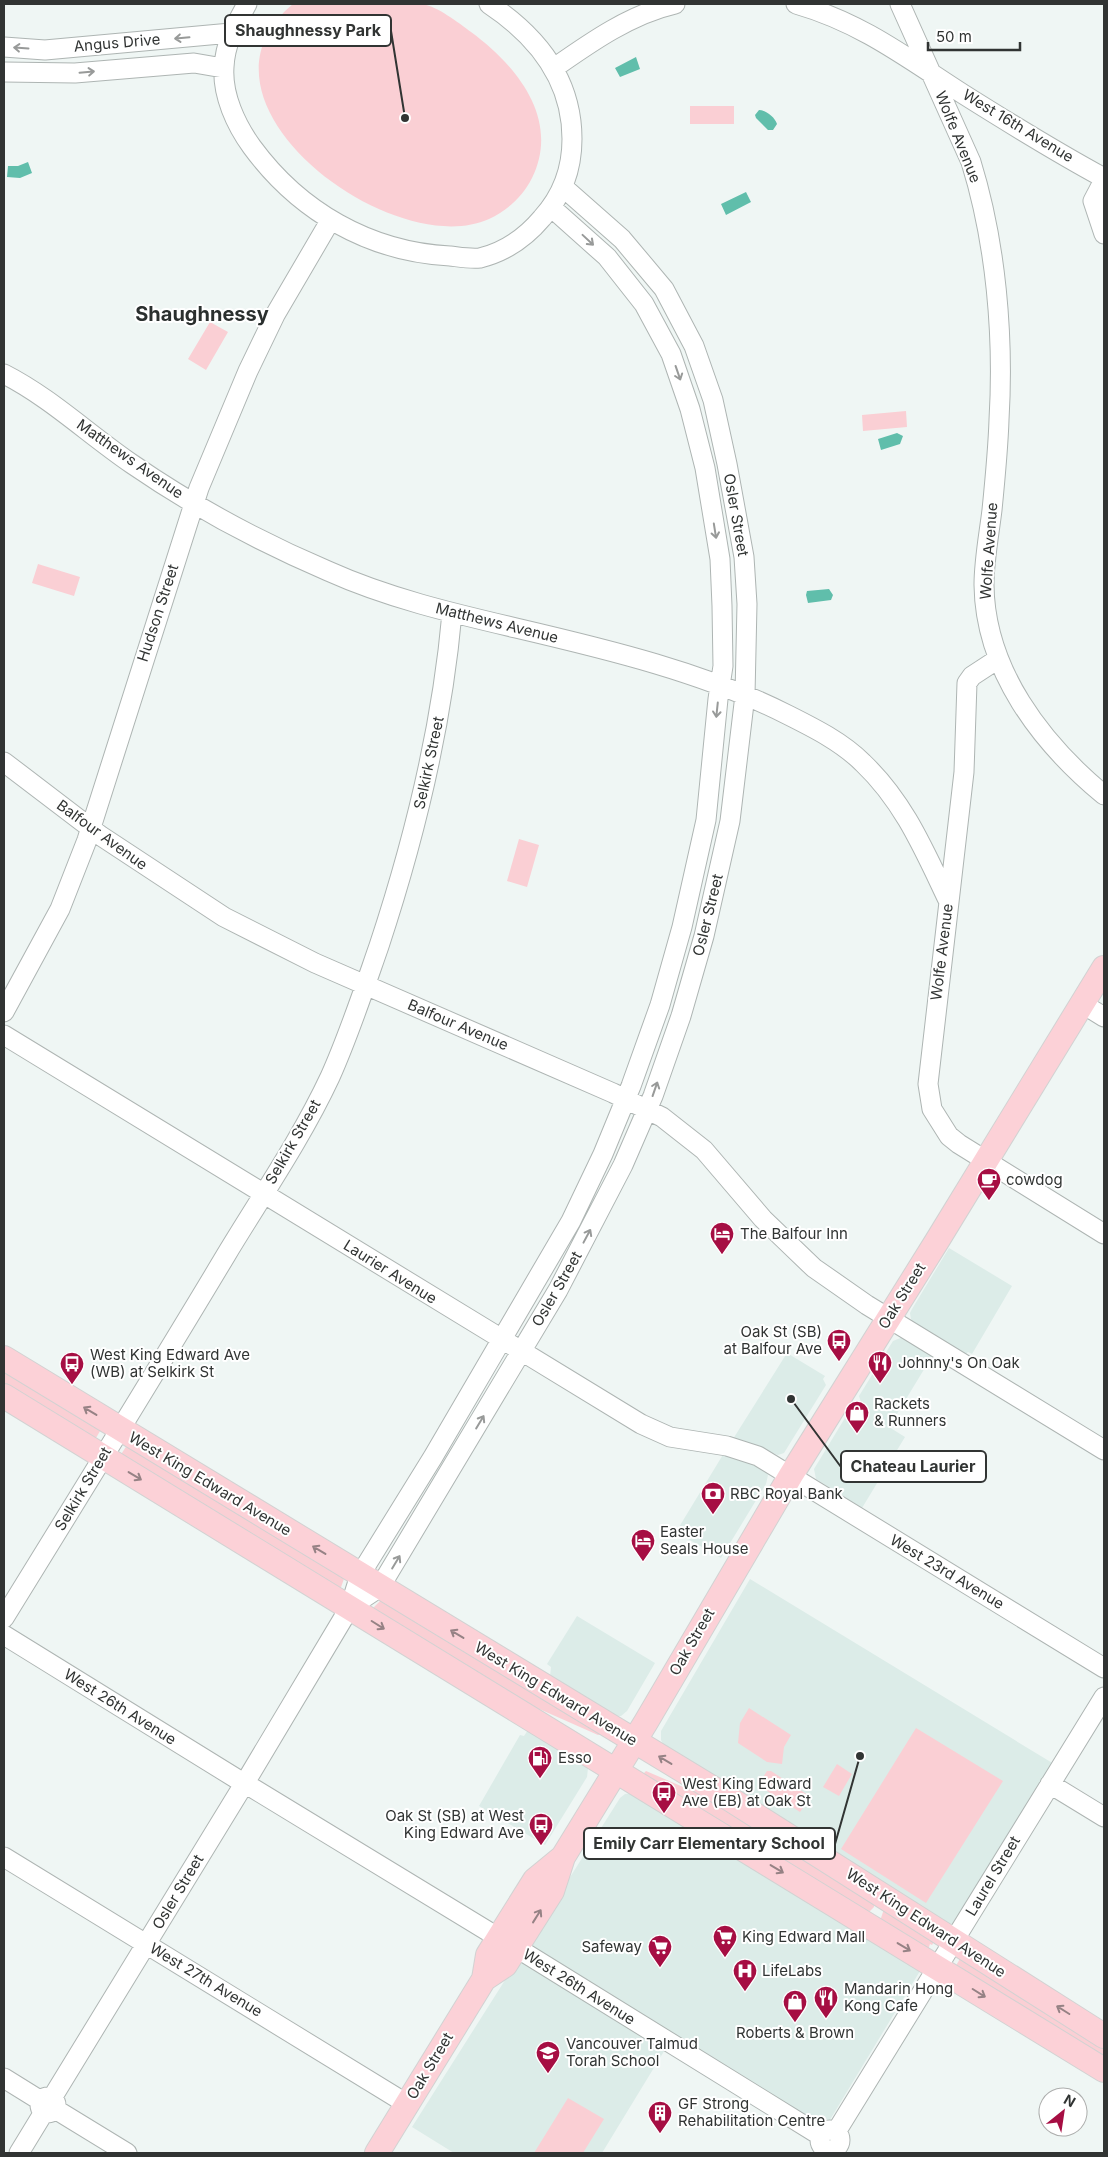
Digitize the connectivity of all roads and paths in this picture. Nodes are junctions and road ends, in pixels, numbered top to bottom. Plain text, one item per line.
1 (247, 4) edge
2 (489, 4) edge
3 (675, 4) edge
4 (796, 4) edge
5 (900, 4) edge
6 (231, 33) junction
7 (4, 47) edge
8 (224, 68) junction
9 (554, 68) junction
10 (4, 72) edge
11 (932, 73) junction
12 (1104, 179) edge
13 (563, 187) junction
14 (552, 208) junction
15 (330, 221) junction
16 (1104, 234) edge
17 (4, 374) edge
18 (194, 503) junction
19 (452, 613) junction
20 (998, 659) junction
21 (720, 685) junction
22 (745, 695) junction
23 (4, 762) edge
24 (1104, 795) edge
25 (90, 828) junction
26 (948, 900) junction
27 (1104, 968) edge
28 (365, 985) junction
29 (1083, 1004) junction
30 (4, 1012) edge
31 (1104, 1017) edge
32 (4, 1035) edge
33 (625, 1099) junction
34 (647, 1110) junction
35 (986, 1161) junction
36 (263, 1194) junction
37 (1104, 1234) edge
38 (888, 1318) junction
39 (501, 1340) junction
40 (521, 1352) junction
41 (4, 1358) edge
42 (4, 1396) edge
43 (120, 1429) junction
44 (1104, 1450) edge
45 (103, 1456) junction
46 (791, 1475) junction
47 (360, 1575) junction
48 (380, 1587) junction
49 (350, 1607) junction
50 (4, 1618) edge
51 (4, 1635) edge
52 (1104, 1668) edge
53 (1104, 1698) edge
54 (634, 1741) junction
55 (616, 1771) junction
56 (245, 1783) junction
57 (1050, 1784) junction
58 (1104, 1817) edge
59 (4, 1857) edge
60 (882, 1895) junction
61 (870, 1926) junction
62 (953, 1941) junction
63 (508, 1943) junction
64 (146, 1944) junction
65 (937, 1967) junction
66 (1104, 2036) edge
67 (1104, 2070) edge
68 (4, 2078) edge
69 (407, 2104) junction
70 (48, 2105) junction
71 (832, 2145) edge
72 (19, 2153) edge
73 (127, 2153) edge
74 (377, 2153) edge

1 - 6 street
2 - 9 street
3 - 9 street
4 - 11 street, West 16th Avenue
5 - 11 street, Wolfe Avenue
6 -> 7 street, Angus Drive
6 - 8 street
10 -> 8 street, Angus Drive
8 - 15 street
9 - 13 street
11 - 12 street, West 16th Avenue
11 - 20 street, Wolfe Avenue
12 - 16 street
13 - 14 street
13 - 22 street, Osler Street
14 - 15 street
14 -> 21 street, Osler Street
15 - 18 street, Hudson Street
17 - 18 street, Matthews Avenue
18 - 19 street, Matthews Avenue
18 - 25 street, Hudson Street
19 - 21 street, Matthews Avenue
19 - 28 street, Selkirk Street
20 - 24 street
20 - 26 street, Wolfe Avenue
21 - 22 street, Matthews Avenue
21 -> 33 street, Osler Street
22 - 26 street, Matthews Avenue
34 -> 22 street, Osler Street
23 - 25 street, Balfour Avenue
25 - 28 street, Balfour Avenue
25 - 30 street, Hudson Street
26 - 35 street, Wolfe Avenue
27 - 29 main road, Oak Street
28 - 33 street, Balfour Avenue
28 - 36 street, Selkirk Street
29 - 31 street
29 - 35 main road, Oak Street
32 - 36 street, Laurier Avenue
33 - 34 street, Balfour Avenue
33 - 39 street, Osler Street
34 - 38 street, Balfour Avenue
40 -> 34 street, Osler Street
35 - 37 street, Wolfe Avenue
35 - 38 main road, Oak Street
36 - 39 street, Laurier Avenue
36 - 43 street, Selkirk Street
38 - 44 street, Balfour Avenue
38 - 46 main road, Oak Street
39 - 40 street, Laurier Avenue
39 - 47 street, Osler Street
40 - 46 street, Laurier Avenue
48 -> 40 street, Osler Street
43 -> 41 main road, West King Edward Avenue
42 - 45 main road, West King Edward Avenue
43 - 45 street, Selkirk Street
47 -> 43 main road, West King Edward Avenue
45 -> 49 main road, West King Edward Avenue
45 - 50 street, Selkirk Street
46 - 52 street, West 23rd Avenue
46 - 54 main road, Oak Street
47 - 48 main road, West King Edward Avenue
47 - 49 street, Osler Street
48 - 49 street, Osler Street
54 -> 48 main road, West King Edward Avenue
49 -> 55 main road, West King Edward Avenue
49 - 56 street, Osler Street
51 - 56 street, West 26th Avenue
53 - 57 street, Laurel Street
54 - 55 main road, Oak Street
60 -> 54 main road, West King Edward Avenue
55 -> 61 main road, West King Edward Avenue
55 - 63 main road, Oak Street
56 - 63 street, West 26th Avenue
56 - 64 street, Osler Street
57 - 58 street
57 - 62 street, Laurel Street
59 - 64 street, West 27th Avenue
60 - 61 main road
60 - 62 main road, West King Edward Avenue
61 -> 65 main road, West King Edward Avenue
62 - 65 street, Laurel Street
66 -> 62 main road, West King Edward Avenue
63 - 69 main road, Oak Street
63 - 71 street, West 26th Avenue
64 - 69 street, West 27th Avenue
64 - 70 street, Osler Street
65 -> 67 main road, West King Edward Avenue
65 - 71 street, Laurel Street
68 - 70 street
69 - 74 main road, Oak Street
70 - 72 street, Osler Street
70 - 73 street

